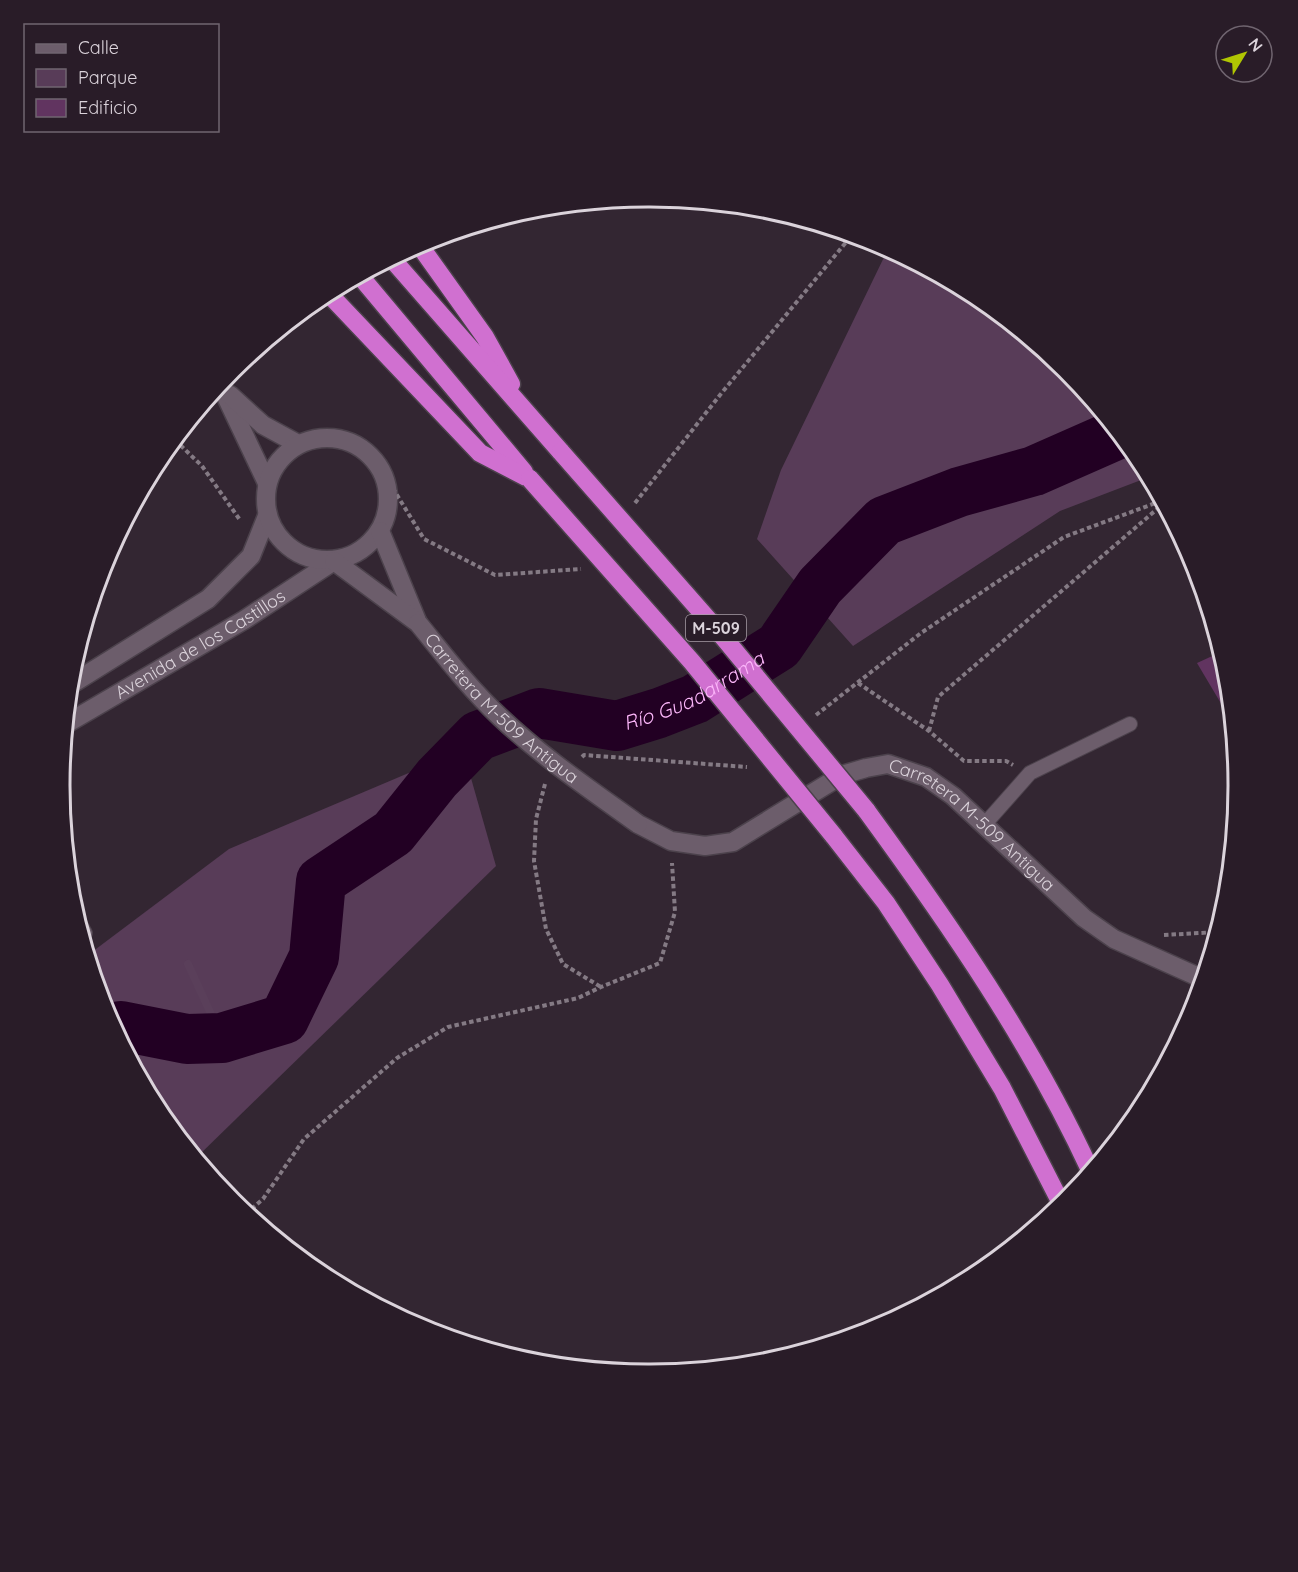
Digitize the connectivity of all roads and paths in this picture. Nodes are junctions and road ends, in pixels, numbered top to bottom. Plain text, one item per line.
1 (846, 242) edge
2 (425, 253) edge
3 (397, 265) edge
4 (365, 282) edge
5 (335, 301) edge
6 (227, 391) edge
7 (225, 394) edge
8 (720, 395) dead end
9 (526, 412) junction
10 (298, 444) junction
11 (181, 446) edge
12 (530, 478) junction
13 (267, 483) junction
14 (1155, 506) edge
15 (1156, 508) edge
16 (267, 516) junction
17 (380, 531) junction
18 (256, 543) junction
19 (334, 561) junction
20 (418, 623) junction
21 (81, 678) edge
22 (858, 683) junction
23 (812, 718) dead end
24 (74, 719) edge
25 (1130, 724) dead end
26 (929, 731) junction
27 (756, 760) dead end
28 (574, 762) dead end
29 (1030, 773) junction
30 (545, 782) dead end
31 (984, 825) junction
32 (671, 841) junction
33 (1196, 976) edge
34 (601, 987) junction
35 (1087, 1164) edge
36 (1057, 1196) edge
37 (253, 1207) edge

1 - 8 path
2 - 9 highway
3 - 9 highway, M-509
4 - 12 highway, M-509
5 - 12 highway
6 - 10 street
7 - 13 street
9 - 35 highway, M-509, bridge
10 - 13 street
10 - 17 street
11 - 18 path
12 - 36 highway, M-509, bridge
13 - 16 street
14 - 22 path
15 - 26 path
16 - 18 street, Avenida de los Castillos
16 - 19 street
17 - 19 street
17 - 20 street, Carretera M-509 Antigua
18 - 21 street, Avenida de los Castillos
19 - 20 street, Carretera M-509 Antigua
19 - 24 street, Avenida de los Castillos
20 - 32 street, Carretera M-509 Antigua, bridge
22 - 23 path
22 - 26 path
25 - 29 lane
26 - 29 path
27 - 28 path
29 - 31 lane
30 - 34 path
31 - 32 street, Carretera M-509 Antigua
31 - 33 street, Carretera M-509 Antigua
32 - 34 path
34 - 37 path

